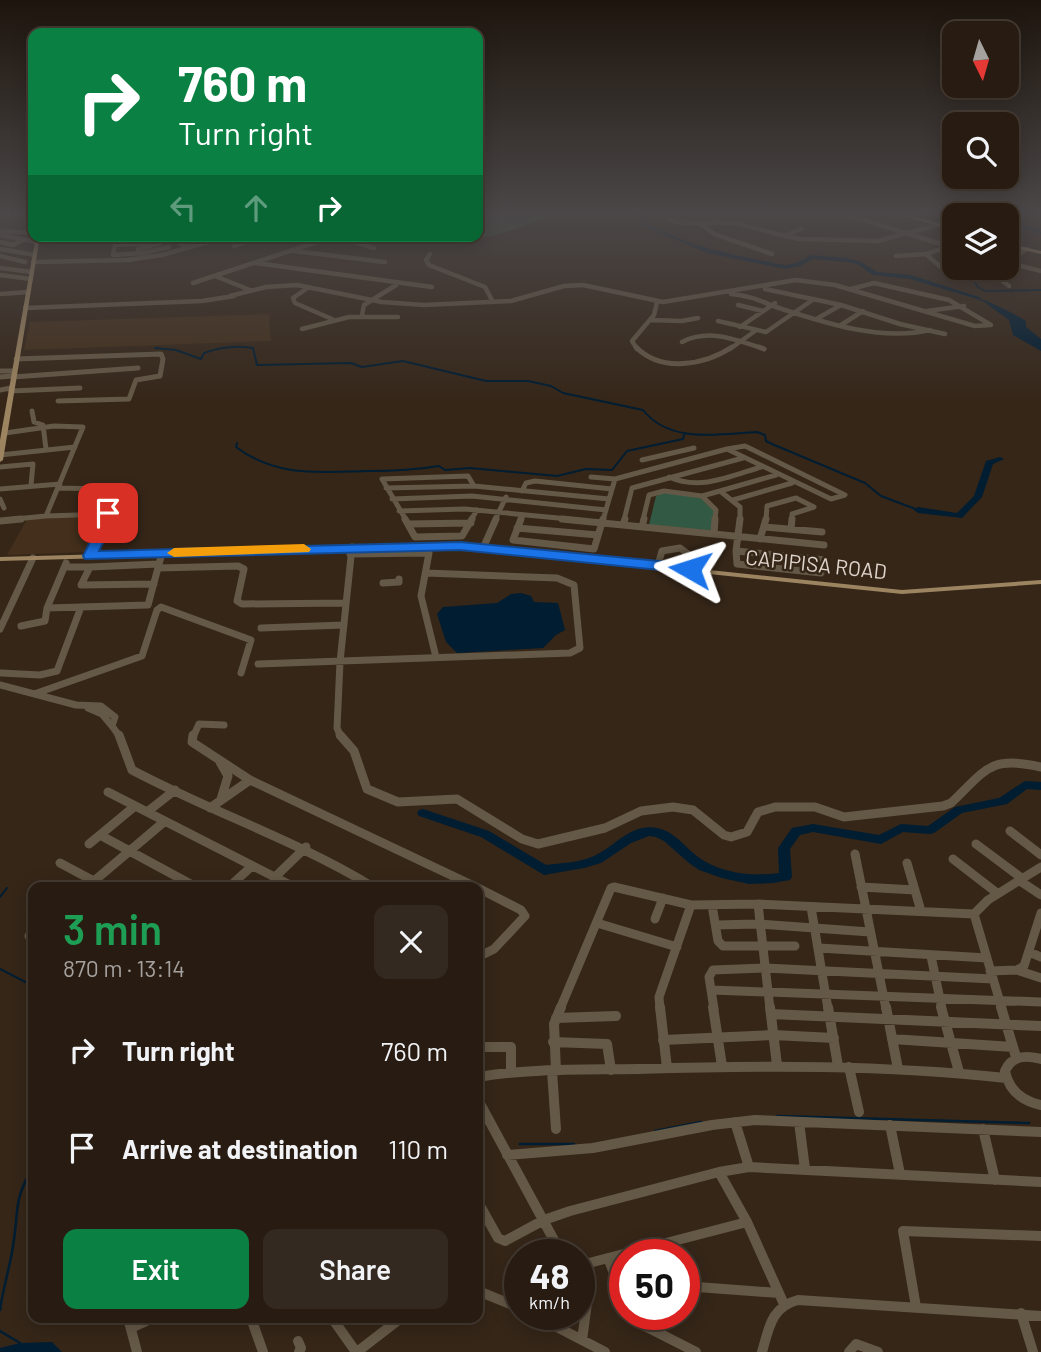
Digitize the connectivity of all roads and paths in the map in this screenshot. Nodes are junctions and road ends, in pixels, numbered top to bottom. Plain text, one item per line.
1 (31, 275) edge
2 (347, 275) edge
3 (456, 275) edge
4 (585, 275) dead end
5 (215, 276) joint
6 (1002, 280) edge
7 (193, 283) dead end
8 (397, 285) junction
9 (583, 285) junction
10 (1009, 286) dead end
11 (309, 287) junction
12 (432, 287) dead end
13 (748, 288) junction
14 (765, 289) dead end
15 (851, 289) junction
16 (250, 290) junction
17 (28, 292) junction
18 (0, 294) edge
19 (716, 294) junction
20 (748, 295) junction
21 (788, 296) junction
22 (815, 299) junction
23 (372, 300) junction
24 (493, 302) junction
25 (657, 302) junction
26 (773, 304) junction
27 (738, 305) dead end
28 (841, 305) junction
29 (965, 306) junction
30 (25, 307) junction
31 (763, 311) junction
32 (796, 311) junction
33 (917, 311) junction
34 (863, 312) junction
35 (362, 315) junction
36 (398, 317) dead end
37 (698, 318) dead end
38 (818, 318) junction
39 (333, 319) junction
40 (650, 320) junction
41 (718, 321) dead end
42 (841, 325) junction
43 (740, 327) junction
44 (302, 329) dead end
45 (930, 330) junction
46 (755, 331) junction
47 (945, 334) dead end
48 (682, 342) dead end
49 (739, 342) junction
50 (764, 349) dead end
51 (16, 359) junction
52 (138, 368) dead end
53 (0, 371) edge
54 (13, 375) junction
55 (0, 377) edge
56 (34, 384) dead end
57 (80, 388) dead end
58 (29, 390) junction
59 (0, 391) edge
60 (11, 391) junction
61 (58, 401) dead end
62 (32, 411) dead end
63 (43, 427) junction
64 (5, 433) junction
65 (2, 444) edge
66 (75, 447) junction
67 (694, 448) dead end
68 (46, 449) junction
69 (727, 449) junction
70 (674, 452) junction
71 (0, 457) edge
72 (744, 458) junction
73 (642, 460) dead end
74 (685, 461) junction
75 (0, 467) edge
76 (762, 467) junction
77 (642, 471) junction
78 (777, 474) junction
79 (591, 477) dead end
80 (669, 477) junction
81 (615, 479) junction
82 (654, 482) junction
83 (792, 482) junction
84 (31, 485) junction
85 (59, 486) junction
86 (0, 489) edge
87 (508, 489) junction
88 (612, 489) junction
89 (522, 491) junction
90 (664, 491) junction
91 (720, 491) junction
92 (702, 496) junction
93 (0, 499) edge
94 (392, 499) junction
95 (609, 499) junction
96 (505, 500) junction
97 (733, 500) junction
98 (4, 508) dead end
99 (477, 510) junction
100 (606, 510) junction
101 (400, 511) junction
102 (501, 512) junction
103 (108, 513) junction
104 (522, 515) junction
105 (46, 516) junction
106 (0, 521) edge
107 (471, 523) junction
108 (602, 523) junction
109 (408, 524) junction
110 (623, 525) junction
111 (642, 527) junction
112 (765, 527) junction
113 (517, 528) junction
114 (791, 528) junction
115 (681, 531) junction
116 (822, 532) dead end
117 (714, 534) junction
118 (598, 536) junction
119 (738, 537) junction
120 (761, 539) junction
121 (824, 545) dead end
122 (484, 547) junction
123 (677, 548) junction
124 (351, 551) junction
125 (736, 551) junction
126 (162, 553) junction
127 (90, 556) junction
128 (33, 558) junction
129 (0, 559) edge
130 (825, 560) dead end
131 (658, 565) junction
132 (90, 566) junction
133 (158, 566) junction
134 (690, 569) junction
135 (426, 573) junction
136 (821, 573) dead end
137 (399, 579) dead end
138 (1041, 582) edge
139 (383, 583) dead end
140 (153, 584) junction
141 (345, 603) junction
142 (82, 607) junction
143 (47, 608) junction
144 (344, 625) junction
145 (21, 626) dead end
146 (261, 628) dead end
147 (0, 629) edge
148 (436, 657) junction
149 (340, 662) junction
150 (258, 664) dead end
151 (1, 673) edge
152 (241, 673) dead end
153 (0, 685) edge
154 (37, 693) junction
155 (224, 725) dead end
156 (218, 758) junction
157 (1041, 767) edge
158 (250, 780) junction
159 (174, 790) junction
160 (108, 792) dead end
161 (221, 800) junction
162 (135, 806) junction
163 (210, 808) junction
164 (147, 812) junction
165 (165, 821) junction
166 (1010, 831) dead end
167 (100, 835) junction
168 (89, 844) dead end
169 (976, 844) dead end
170 (306, 847) junction
171 (130, 851) junction
172 (855, 854) dead end
173 (1041, 855) edge
174 (953, 859) dead end
175 (60, 863) dead end
176 (907, 863) dead end
177 (252, 866) junction
178 (1041, 867) edge
179 (274, 878) junction
180 (1022, 880) junction
181 (87, 882) edge
182 (92, 882) edge
183 (187, 882) edge
184 (234, 882) edge
185 (282, 882) edge
186 (365, 882) edge
187 (464, 882) edge
188 (861, 887) junction
189 (915, 890) junction
190 (483, 891) edge
191 (997, 893) junction
192 (1041, 895) edge
193 (663, 898) junction
194 (758, 904) junction
195 (691, 905) junction
196 (712, 905) junction
197 (811, 907) junction
198 (865, 909) junction
199 (920, 911) junction
200 (974, 914) junction
201 (1041, 915) edge
202 (655, 919) dead end
203 (597, 923) junction
204 (716, 925) junction
205 (760, 925) junction
206 (815, 928) junction
207 (870, 932) junction
208 (1038, 937) edge
209 (763, 946) junction
210 (795, 946) dead end
211 (677, 947) junction
212 (819, 948) junction
213 (874, 951) junction
214 (1029, 952) junction
215 (483, 954) edge
216 (931, 956) junction
217 (1041, 957) edge
218 (986, 958) junction
219 (765, 968) junction
220 (822, 970) junction
221 (1017, 970) junction
222 (878, 973) junction
223 (992, 975) junction
224 (935, 976) junction
225 (1041, 978) edge
226 (711, 990) junction
227 (768, 990) junction
228 (826, 993) junction
229 (884, 996) junction
230 (940, 999) junction
231 (1000, 1002) junction
232 (1041, 1002) edge
233 (771, 1014) junction
234 (615, 1016) dead end
235 (830, 1016) junction
236 (556, 1018) junction
237 (888, 1018) junction
238 (947, 1021) junction
239 (1007, 1024) junction
240 (1041, 1026) edge
241 (773, 1035) junction
242 (717, 1036) junction
243 (834, 1038) junction
244 (892, 1039) junction
245 (663, 1040) junction
246 (553, 1042) junction
247 (952, 1044) junction
248 (483, 1047) edge
249 (1015, 1052) junction
250 (1041, 1059) edge
251 (777, 1065) junction
252 (722, 1066) junction
253 (844, 1067) junction
254 (667, 1068) junction
255 (898, 1069) junction
256 (611, 1070) junction
257 (554, 1071) junction
258 (511, 1072) junction
259 (959, 1072) junction
260 (483, 1076) edge
261 (1006, 1078) junction
262 (1041, 1105) edge
263 (483, 1109) edge
264 (859, 1112) dead end
265 (735, 1122) junction
266 (799, 1122) junction
267 (890, 1125) junction
268 (556, 1129) dead end
269 (983, 1129) junction
270 (1041, 1132) edge
271 (507, 1155) junction
272 (749, 1167) junction
273 (805, 1169) junction
274 (719, 1172) junction
275 (900, 1174) junction
276 (995, 1180) junction
277 (1041, 1182) edge
278 (483, 1210) edge
279 (544, 1220) junction
280 (747, 1222) junction
281 (1041, 1236) edge
282 (554, 1239) edge
283 (608, 1258) joint
284 (595, 1261) edge
285 (700, 1288) edge
286 (483, 1293) edge
287 (781, 1298) junction
288 (504, 1302) edge
289 (916, 1307) junction
290 (1021, 1313) junction
291 (1041, 1316) edge
292 (130, 1323) edge
293 (253, 1323) edge
294 (336, 1323) edge
295 (395, 1323) edge
296 (560, 1330) edge
297 (653, 1330) edge
298 (587, 1345) edge
299 (137, 1352) edge
300 (263, 1352) edge
301 (357, 1352) edge
302 (605, 1352) edge
303 (696, 1352) edge
304 (762, 1352) edge
305 (849, 1352) edge
306 (878, 1352) edge
307 (1033, 1352) edge

1 - 17 main road
2 - 8 street
3 - 24 street
4 - 9 street
5 - 7 street
5 - 16 street
6 - 10 street
8 - 12 street
8 - 23 street
9 - 24 street
9 - 25 street
11 - 16 street
11 - 23 street
11 - 39 street
13 - 15 street
13 - 19 street
13 - 20 street
14 - 21 street
15 - 29 street
15 - 33 street
16 - 30 street
17 - 18 street
17 - 30 main road
19 - 20 street
19 - 25 street
20 - 26 street
21 - 22 street
21 - 26 street
22 - 28 street
22 - 32 street
23 - 24 street
23 - 35 street
25 - 40 street
26 - 31 street
26 - 32 street
27 - 31 street
28 - 34 street
28 - 38 street
29 - 33 street
29 - 33 street
30 - 51 main road
31 - 43 street
32 - 38 street
32 - 46 street
34 - 42 street
34 - 45 street
35 - 36 street
35 - 39 street
37 - 40 street
38 - 42 street
39 - 44 street
40 - 49 street
41 - 43 street
42 - 45 street
43 - 46 street
45 - 47 street
46 - 49 street
48 - 49 street
49 - 50 street
51 - 54 main road
51 - 61 street
52 - 54 street
53 - 54 street
54 - 55 street
54 - 60 main road
56 - 58 street
57 - 58 street
58 - 60 street
59 - 60 street
60 - 64 main road
62 - 63 street
63 - 64 street
63 - 66 street
63 - 68 street
64 - 65 main road
65 - 71 main road
66 - 68 street
66 - 85 street
67 - 70 street
68 - 71 street
69 - 72 street
69 - 74 street
69 - 83 street
70 - 73 street
70 - 74 street
72 - 76 street
72 - 80 street
74 - 77 street
75 - 84 street
76 - 78 street
76 - 80 street
77 - 81 street
77 - 82 street
78 - 83 street
78 - 91 street
79 - 81 street
80 - 82 street
81 - 88 street
82 - 90 street
82 - 110 street
83 - 97 street
84 - 85 street
84 - 86 street
85 - 103 street
85 - 105 street
87 - 89 street
87 - 94 street
87 - 96 street
88 - 89 street
88 - 95 street
89 - 95 street
90 - 92 street
90 - 111 street
91 - 92 street
91 - 97 street
92 - 117 street
93 - 98 street
94 - 96 street
94 - 101 street
95 - 100 street
96 - 100 street
96 - 102 street
97 - 119 street
99 - 101 street
99 - 102 street
99 - 107 street
100 - 108 street
101 - 109 street
102 - 104 street
102 - 122 street
103 - 105 street
103 - 127 street
104 - 108 street
104 - 113 street
105 - 106 street
107 - 109 street
107 - 109 street
108 - 110 street
108 - 118 street
110 - 111 street
111 - 115 street
112 - 114 street
112 - 114 street
112 - 120 street
113 - 118 street
113 - 118 street
114 - 116 street
115 - 117 street
115 - 123 street
117 - 119 street
119 - 120 street
119 - 125 street
120 - 121 street
122 - 124 main road, CAPIPISA ROAD
122 - 131 main road, CAPIPISA ROAD
123 - 131 street
123 - 134 street
124 - 126 main road, CAPIPISA ROAD
124 - 135 street
124 - 141 street
125 - 130 street
125 - 136 street
126 - 127 main road, CAPIPISA ROAD
126 - 133 street
127 - 128 main road, CAPIPISA ROAD
128 - 129 main road, CAPIPISA ROAD
128 - 147 street
131 - 134 main road, CAPIPISA ROAD
132 - 133 street
132 - 140 street
132 - 143 street
133 - 140 street
133 - 141 street
134 - 138 main road, CAPIPISA ROAD
135 - 148 street
135 - 148 street
137 - 139 street
140 - 142 street
141 - 144 street
142 - 143 street
142 - 151 street
143 - 145 street
144 - 146 street
144 - 149 street
148 - 149 street
149 - 150 street
149 - 157 street
152 - 154 street
153 - 154 street
154 - 159 street
155 - 156 street
156 - 158 street
156 - 161 street
158 - 161 street
158 - 187 street
159 - 163 street
159 - 164 street
160 - 162 street
161 - 163 street
162 - 164 street
162 - 167 street
163 - 170 street
164 - 165 street
165 - 171 street
165 - 177 street
166 - 173 street
167 - 168 street
167 - 171 street
169 - 180 street
170 - 179 street
170 - 186 street
171 - 182 street
171 - 183 street
172 - 188 street
174 - 191 street
175 - 181 street
176 - 189 street
177 - 179 street
177 - 184 street
178 - 180 street
179 - 185 street
180 - 191 street
180 - 192 street
188 - 189 street
188 - 198 street
189 - 199 street
190 - 215 street
191 - 200 street
193 - 195 street
193 - 202 street
193 - 203 street
194 - 196 street
194 - 197 street
194 - 205 street
195 - 196 street
195 - 211 street
196 - 204 street
197 - 198 street
197 - 206 street
198 - 199 street
198 - 207 street
199 - 200 street
200 - 218 street
201 - 208 street
203 - 211 street
203 - 236 street
204 - 205 street
204 - 209 street
205 - 206 street
205 - 209 street
206 - 207 street
206 - 212 street
207 - 213 street
208 - 214 street
209 - 210 street
209 - 219 street
211 - 245 street
212 - 213 street
212 - 220 street
213 - 216 street
213 - 222 street
214 - 217 street
214 - 221 street
216 - 218 street
216 - 224 street
218 - 223 street
219 - 220 street
219 - 226 street
219 - 227 street
220 - 222 street
220 - 228 street
221 - 223 street
221 - 225 street
222 - 224 street
222 - 229 street
223 - 224 street
223 - 231 street
224 - 230 street
226 - 227 street
226 - 242 street
227 - 228 street
227 - 233 street
228 - 229 street
228 - 235 street
229 - 230 street
229 - 237 street
230 - 231 street
230 - 238 street
231 - 232 street
231 - 239 street
233 - 235 street
233 - 241 street
234 - 236 street
235 - 237 street
235 - 243 street
236 - 246 street
237 - 238 street
237 - 244 street
238 - 239 street
238 - 247 street
239 - 240 street
239 - 249 street
241 - 242 street
241 - 243 street
241 - 251 street
242 - 245 street
242 - 252 street
243 - 253 street
244 - 247 street
244 - 255 street
245 - 254 street
246 - 256 street
246 - 257 street
247 - 249 street
247 - 259 street
248 - 258 street
249 - 250 street
249 - 261 street
251 - 252 street
251 - 253 street
252 - 254 street
253 - 255 street
253 - 264 street
254 - 256 street
255 - 259 street
256 - 257 street
257 - 258 street
257 - 268 street
258 - 260 street
259 - 261 street
261 - 262 street
263 - 271 street
265 - 266 street
265 - 271 street
265 - 272 street
266 - 267 street
266 - 273 street
267 - 269 street
267 - 275 street
269 - 270 street
269 - 276 street
271 - 279 street
272 - 273 street
272 - 274 street
273 - 275 street
274 - 279 street
274 - 280 street
275 - 276 street
276 - 277 street
278 - 279 street
279 - 282 street
280 - 283 street
280 - 287 street
281 - 289 street
283 - 284 street
285 - 287 street
286 - 288 street
287 - 289 street
287 - 304 street
289 - 290 street
290 - 291 street
290 - 307 street
292 - 299 street
293 - 300 street
294 - 301 street
295 - 301 street
296 - 298 street
297 - 303 street
298 - 302 street
305 - 306 street

